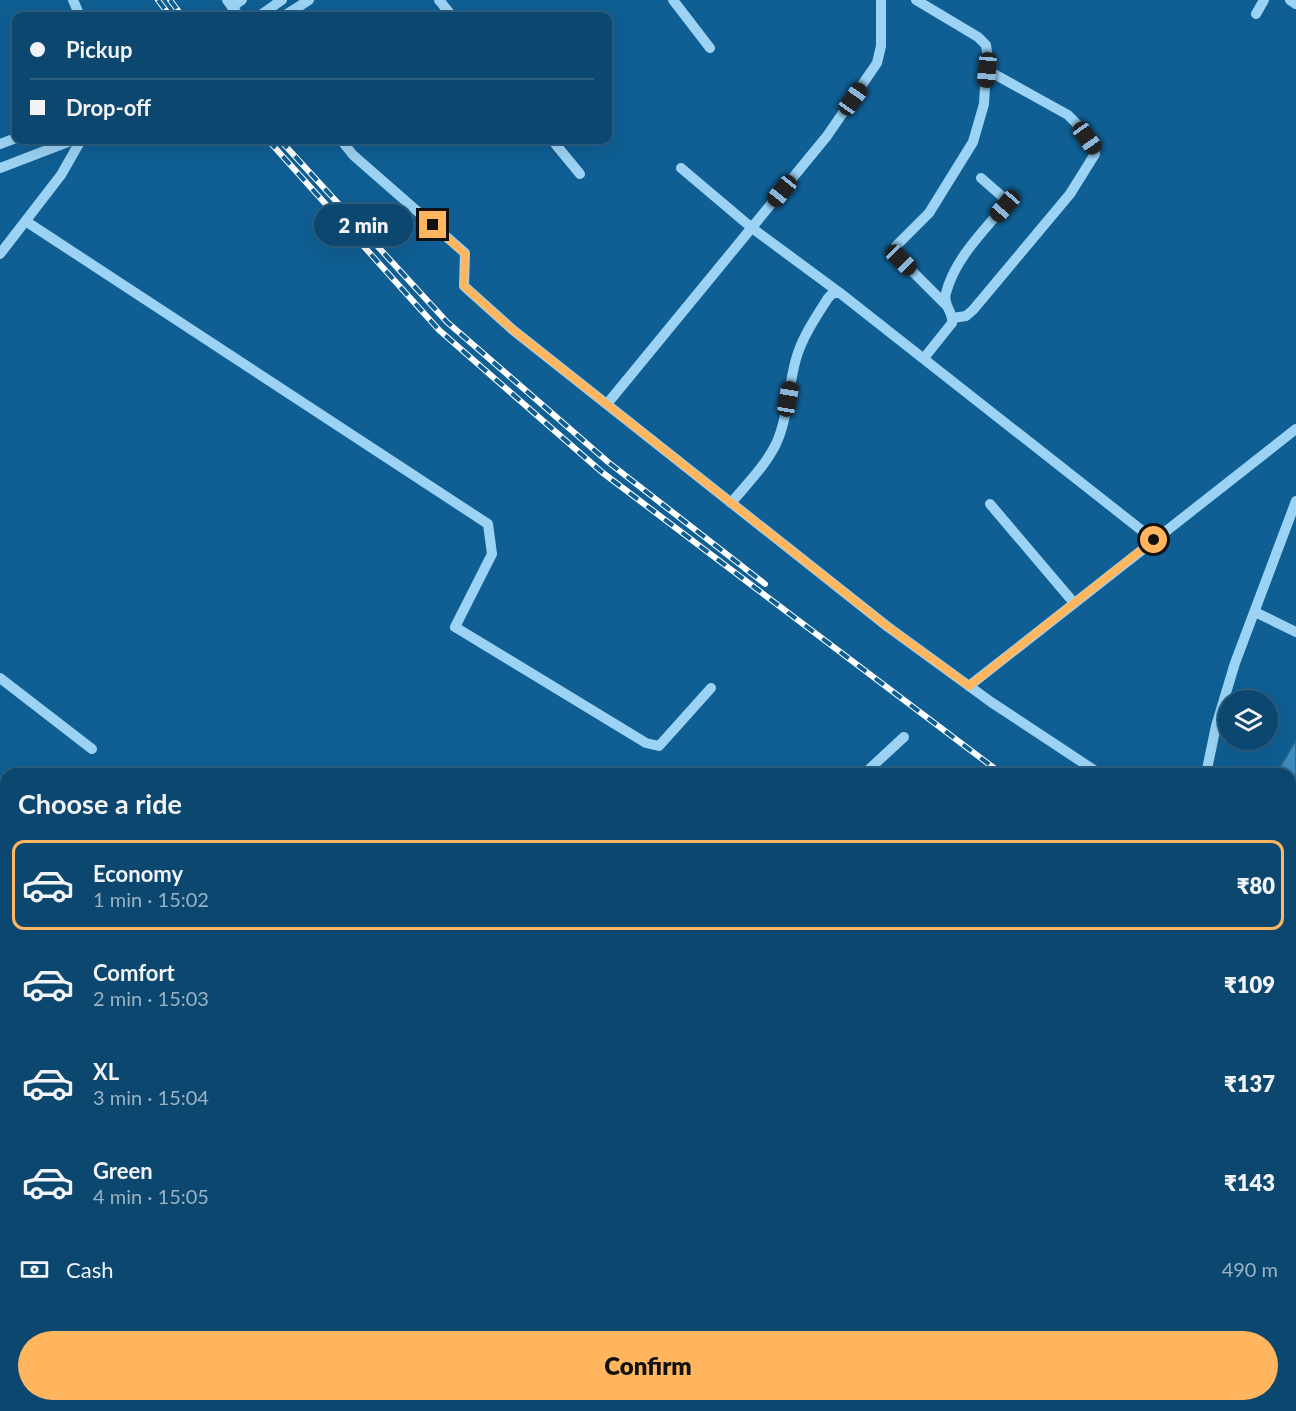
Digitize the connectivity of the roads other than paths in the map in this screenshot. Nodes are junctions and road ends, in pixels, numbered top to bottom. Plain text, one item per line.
1 (242, 0) edge
2 (282, 0) edge
3 (309, 0) edge
4 (439, 0) edge
5 (673, 0) edge
6 (881, 0) edge
7 (916, 0) edge
8 (1264, 0) edge
9 (1290, 0) edge
10 (229, 4) edge
11 (1296, 4) edge
12 (265, 12) edge
13 (290, 12) edge
14 (449, 12) edge
15 (1256, 14) dead end
16 (710, 48) dead end
17 (987, 70) junction
18 (63, 144) edge
19 (79, 144) edge
20 (344, 144) edge
21 (555, 144) edge
22 (0, 168) edge
23 (681, 168) dead end
24 (580, 174) dead end
25 (981, 178) dead end
26 (27, 222) junction
27 (752, 228) junction
28 (0, 255) edge
29 (840, 293) junction
30 (946, 305) junction
31 (953, 318) junction
32 (924, 358) junction
33 (607, 404) junction
34 (1296, 429) edge
35 (1296, 501) edge
36 (731, 503) junction
37 (990, 504) dead end
38 (1154, 540) junction
39 (1074, 603) junction
40 (1255, 612) junction
41 (1296, 632) edge
42 (0, 678) edge
43 (969, 686) junction
44 (711, 688) dead end
45 (904, 737) dead end
46 (92, 749) dead end
47 (870, 768) edge
48 (1091, 768) edge
49 (1207, 768) edge

1 - 10 street
2 - 12 street
3 - 13 street
4 - 14 street
5 - 16 street
6 - 27 street
7 - 17 street
8 - 15 street
9 - 11 street
17 - 30 street
17 - 31 street
18 - 22 street
19 - 26 street
20 - 33 street
21 - 24 street
23 - 27 street
25 - 30 street
26 - 28 street
26 - 44 street
27 - 29 street
27 - 33 street
29 - 32 street
29 - 36 street
30 - 31 street
31 - 32 street
32 - 38 street
33 - 36 street
34 - 38 street
35 - 40 street
36 - 43 street
37 - 39 street
38 - 39 street
39 - 43 street
40 - 41 street
40 - 49 street
42 - 46 street
43 - 48 street
45 - 47 street

